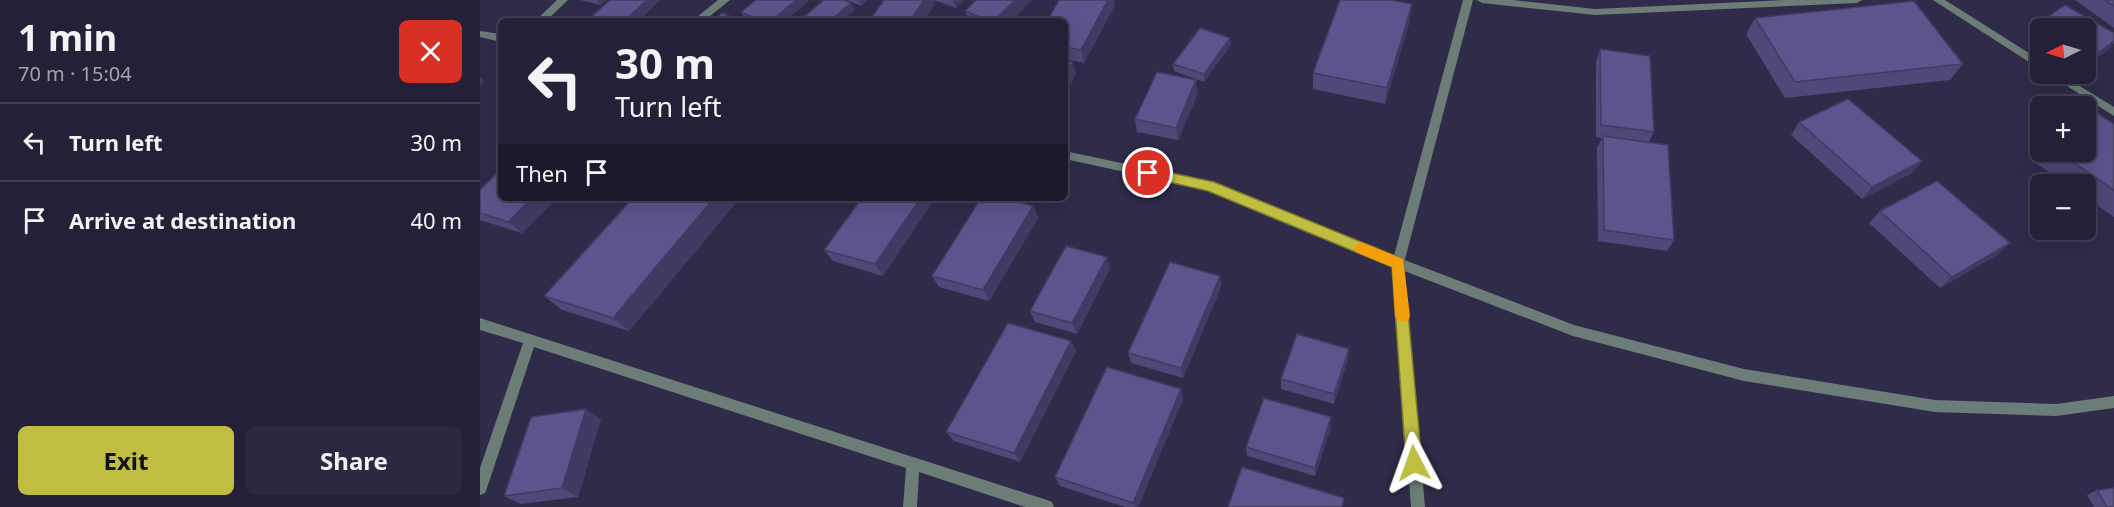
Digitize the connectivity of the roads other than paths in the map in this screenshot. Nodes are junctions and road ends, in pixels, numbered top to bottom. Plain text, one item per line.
1 (563, 0) edge
2 (725, 0) edge
3 (1468, 0) edge
4 (1482, 0) edge
5 (1857, 0) edge
6 (1938, 0) edge
7 (543, 18) edge
8 (701, 18) edge
9 (480, 34) edge
10 (498, 37) edge
11 (2030, 59) edge
12 (2069, 84) edge
13 (2114, 112) edge
14 (1068, 156) edge
15 (1398, 263) junction
16 (480, 324) edge
17 (530, 341) junction
18 (2114, 402) edge
19 (912, 465) junction
20 (480, 488) edge
21 (910, 507) edge
22 (1047, 507) edge
23 (1418, 507) edge

1 - 7 street
2 - 8 street
3 - 15 street
4 - 5 street
6 - 11 street
9 - 10 street
12 - 13 street
14 - 15 street
15 - 18 street
15 - 23 street
16 - 17 street
17 - 19 street
17 - 20 street
19 - 21 street
19 - 22 street

